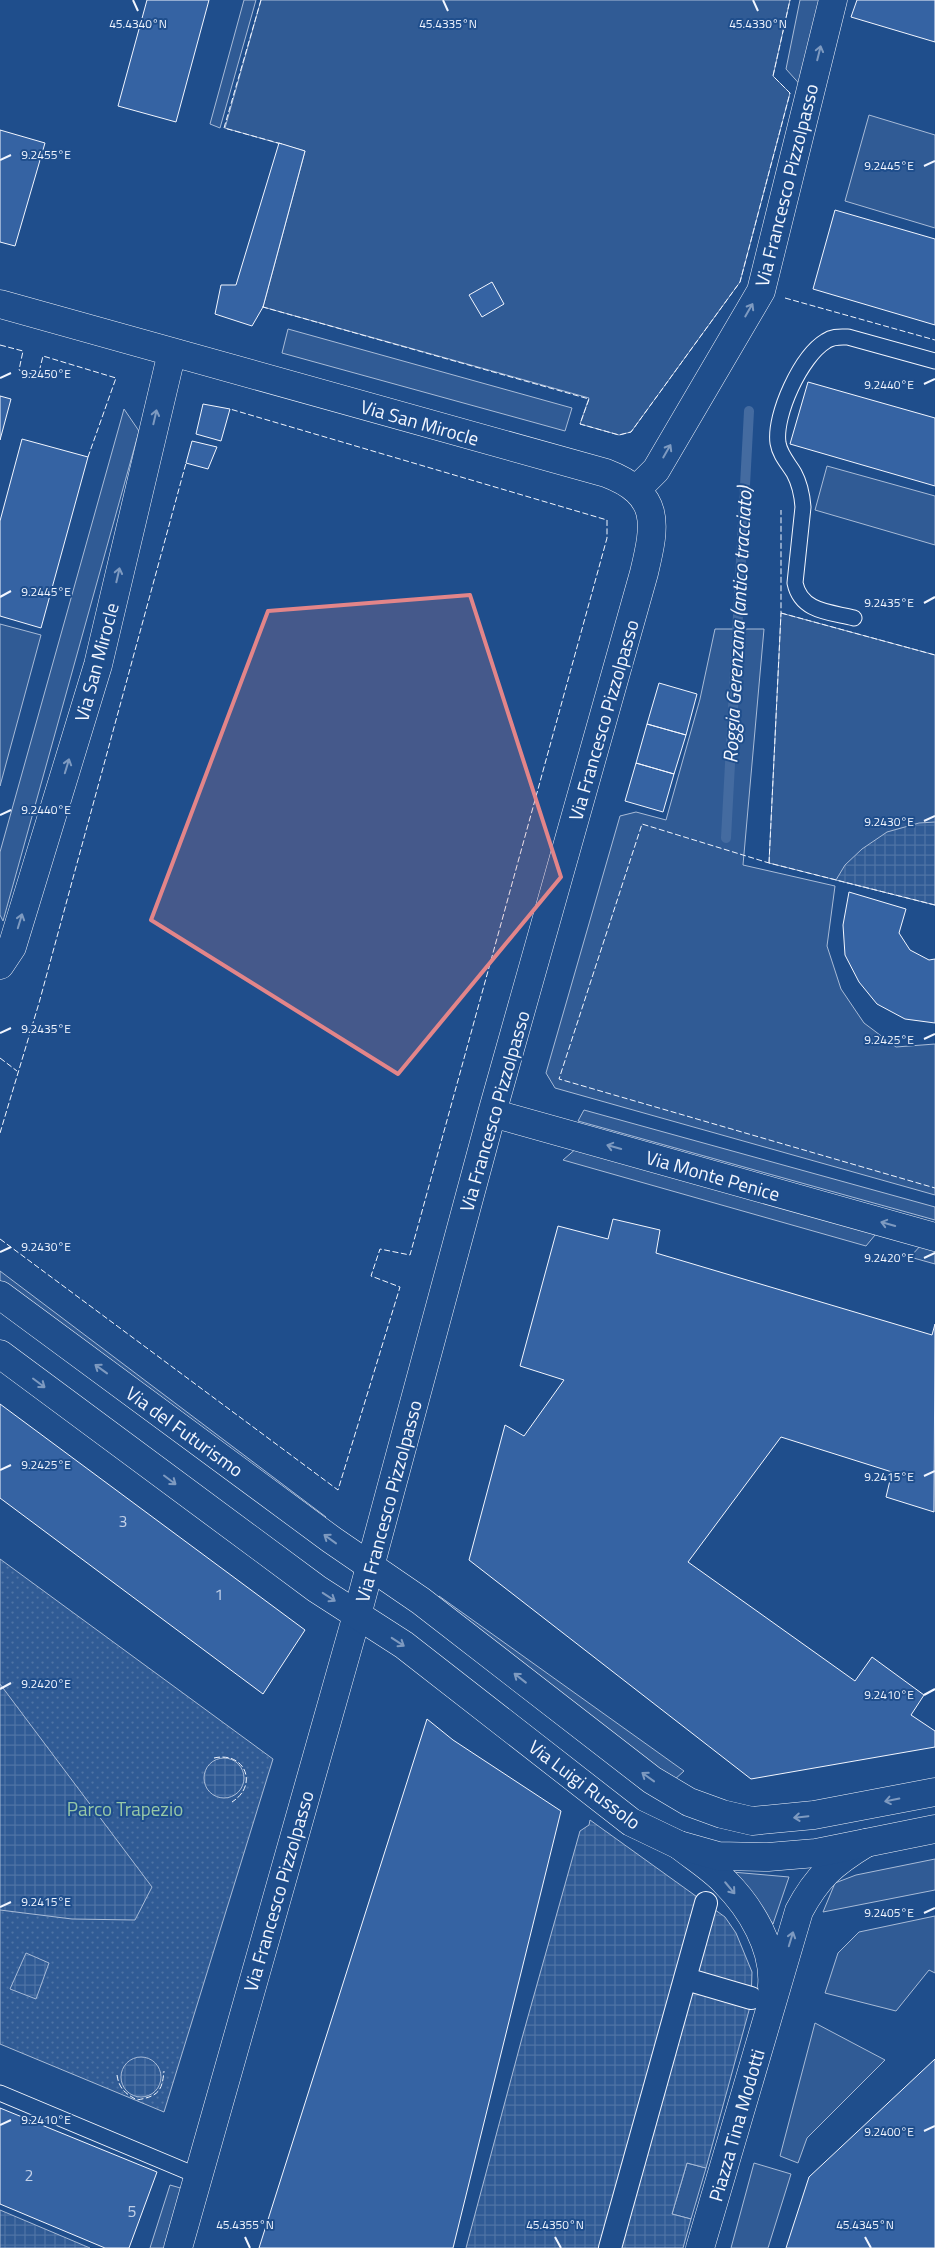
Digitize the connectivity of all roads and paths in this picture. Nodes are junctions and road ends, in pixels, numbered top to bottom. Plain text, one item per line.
1 (833, 0) edge
2 (0, 304) edge
3 (172, 352) junction
4 (935, 361) edge
5 (637, 489) junction
6 (854, 618) dead end
7 (0, 965) edge
8 (492, 1113) junction
9 (935, 1237) edge
10 (0, 1295) edge
11 (0, 1354) edge
12 (370, 1567) junction
13 (357, 1615) junction
14 (935, 1792) edge
15 (935, 1830) edge
16 (866, 1844) junction
17 (679, 1845) junction
18 (706, 1903) dead end
19 (686, 1979) junction
20 (761, 2000) junction
21 (0, 2093) edge
22 (198, 2176) junction
23 (178, 2248) edge
24 (610, 2248) edge
25 (700, 2248) edge

5 -> 1 street, Via Francesco Pizzolpasso
2 - 3 street, Via San Mirocle
3 - 5 street, Via San Mirocle
7 -> 3 street, Via San Mirocle
4 - 6 lane
5 - 8 street, Via Francesco Pizzolpasso
9 -> 8 street, Via Monte Penice
8 - 12 street, Via Francesco Pizzolpasso
12 -> 10 street, Via del Futurismo
11 -> 13 street
12 - 13 street, Via Francesco Pizzolpasso
14 -> 12 street
13 -> 17 street, Via Luigi Russolo
13 - 22 street, Via Francesco Pizzolpasso
15 - 16 street, Via Luigi Russolo
16 - 17 street, Via Luigi Russolo
20 -> 16 street, Piazza Tina Modotti
17 -> 20 street, Piazza Tina Modotti
18 - 19 street
19 - 20 street
19 - 24 street
20 - 25 street, Piazza Tina Modotti
21 - 22 lane
22 - 23 street, Via Francesco Pizzolpasso

